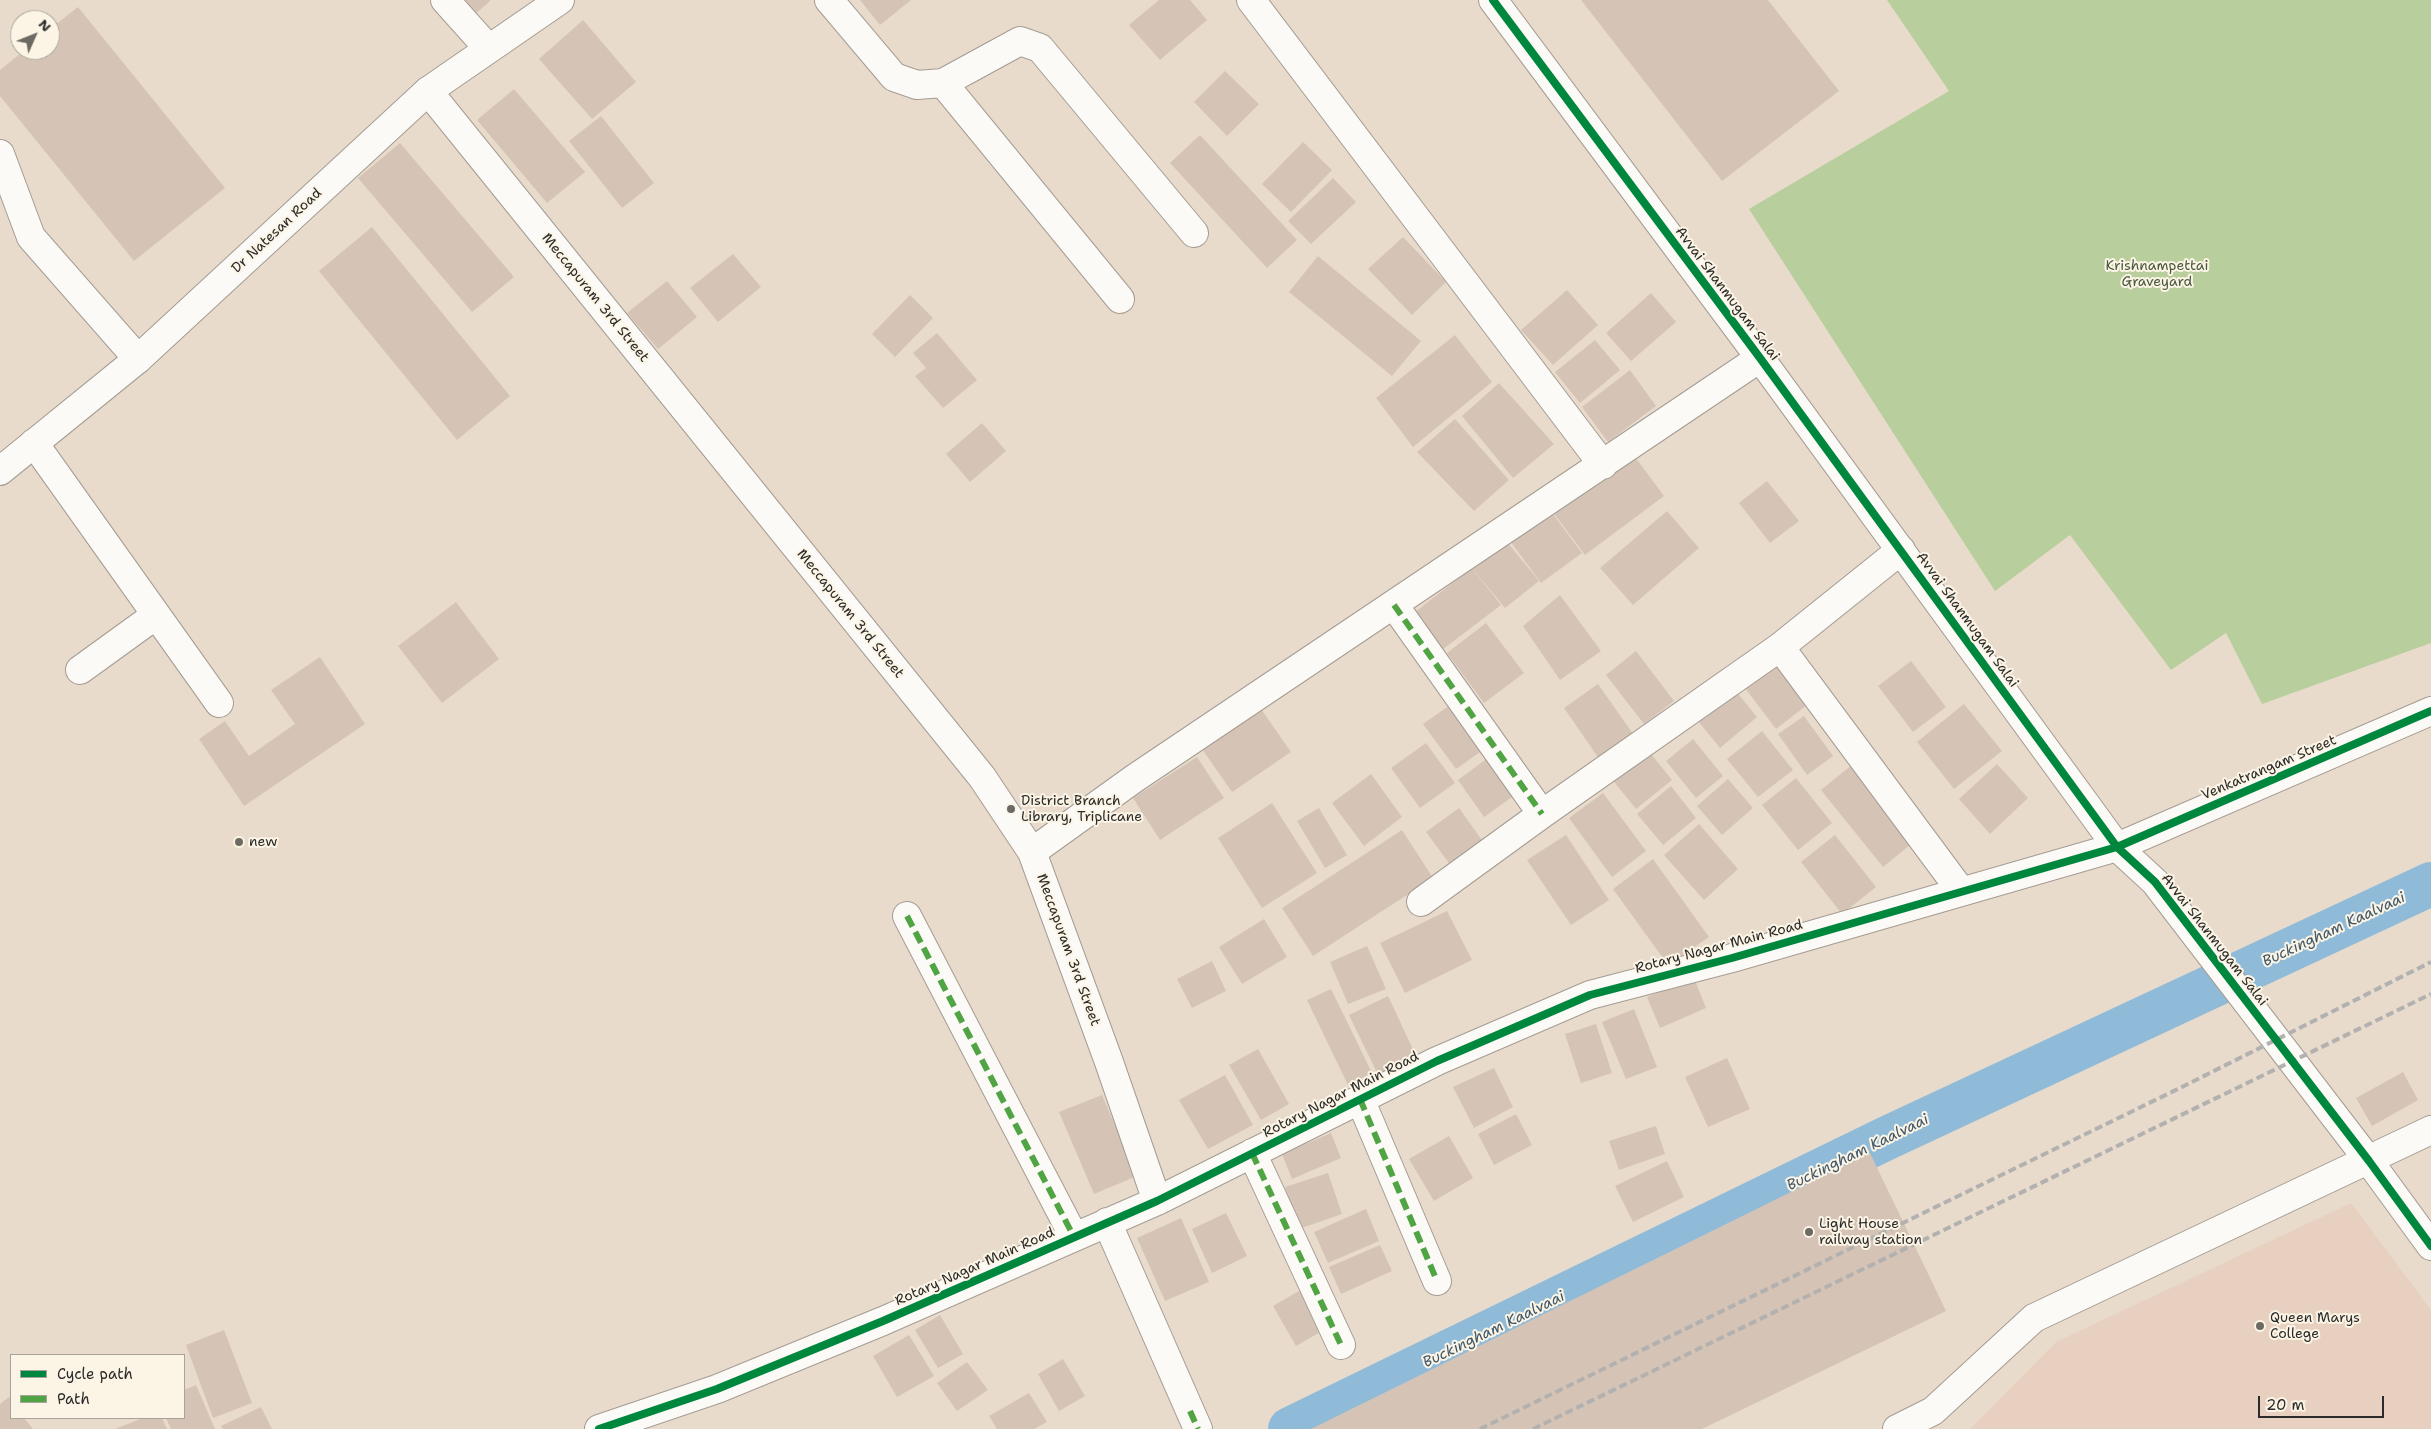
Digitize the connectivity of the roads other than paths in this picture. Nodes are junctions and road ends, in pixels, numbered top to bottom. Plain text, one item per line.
1 (445, 0) edge
2 (560, 0) edge
3 (829, 0) edge
4 (1251, 0) edge
5 (1493, 0) edge
6 (488, 48) junction
7 (943, 83) junction
8 (428, 91) junction
9 (0, 154) edge
10 (1194, 233) dead end
11 (1120, 299) dead end
12 (1760, 358) junction
13 (138, 359) junction
14 (34, 443) junction
15 (1603, 465) junction
16 (0, 471) edge
17 (1901, 550) junction
18 (1394, 604) junction
19 (156, 615) junction
20 (1780, 647) junction
21 (80, 670) dead end
22 (219, 703) dead end
23 (2431, 711) edge
24 (1542, 814) junction
25 (2117, 847) junction
26 (1032, 852) junction
27 (1962, 891) junction
28 (1422, 902) dead end
29 (907, 916) dead end
30 (1360, 1099) junction
31 (2431, 1130) edge
32 (1252, 1153) junction
33 (2369, 1161) junction
34 (1157, 1201) junction
35 (1107, 1222) junction
36 (1074, 1237) junction
37 (2431, 1246) edge
38 (1437, 1281) dead end
39 (1341, 1345) dead end
40 (1194, 1420) edge
41 (599, 1429) edge
42 (1897, 1429) edge

1 - 6 street
2 - 6 street, Dr Natesan Road
3 - 7 street
4 - 15 street
5 - 12 street, Avvai Shanmugam Salai
6 - 8 street, Dr Natesan Road
7 - 10 street
7 - 11 street
8 - 13 street, Dr Natesan Road
8 - 26 street, Meccapuram 3rd Street
9 - 13 street
12 - 15 street
12 - 17 street, Avvai Shanmugam Salai
13 - 14 street, Dr Natesan Road
14 - 16 street, Dr Natesan Road
14 - 19 street
15 - 18 street
17 - 20 street
17 - 25 street, Avvai Shanmugam Salai
18 - 24 street
18 - 26 street
19 - 21 street
19 - 22 street
20 - 24 street
20 - 27 street
23 - 25 street, Venkatrangam Street
24 - 28 street
25 - 27 street, Rotary Nagar Main Road
25 - 33 street, Avvai Shanmugam Salai
26 - 34 street, Meccapuram 3rd Street
27 - 30 street, Rotary Nagar Main Road
29 - 36 street
30 - 32 street, Rotary Nagar Main Road
30 - 38 street
31 - 33 street
32 - 34 street, Rotary Nagar Main Road
32 - 39 street
33 - 37 street, Avvai Shanmugam Salai
33 - 42 street
34 - 35 street, Rotary Nagar Main Road
35 - 36 street, Rotary Nagar Main Road
35 - 40 street
36 - 41 street, Rotary Nagar Main Road

